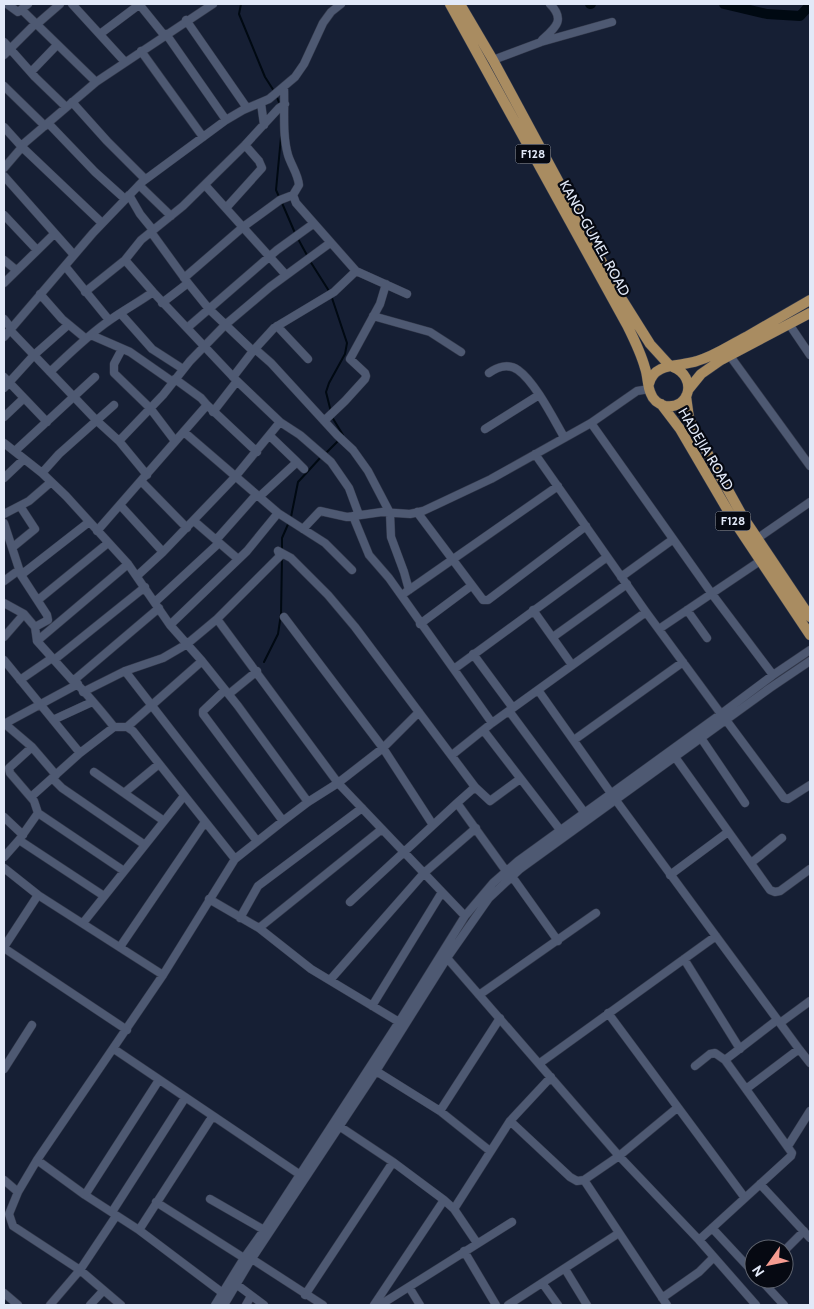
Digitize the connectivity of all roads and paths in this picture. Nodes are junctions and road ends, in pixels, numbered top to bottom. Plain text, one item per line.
1 (7, 4) edge
2 (60, 4) edge
3 (72, 4) edge
4 (140, 4) edge
5 (213, 4) edge
6 (341, 4) edge
7 (450, 4) edge
8 (460, 4) edge
9 (550, 4) edge
10 (25, 7) edge
11 (186, 20) junction
12 (612, 22) dead end
13 (36, 24) junction
14 (100, 34) junction
15 (165, 35) junction
16 (4, 42) edge
17 (541, 42) junction
18 (57, 45) junction
19 (10, 49) junction
20 (141, 51) junction
21 (4, 55) edge
22 (493, 60) junction
23 (125, 62) junction
24 (30, 72) junction
25 (96, 82) junction
26 (4, 86) edge
27 (278, 92) junction
28 (261, 103) junction
29 (69, 104) junction
30 (282, 106) junction
31 (247, 108) junction
32 (518, 117) junction
33 (226, 120) junction
34 (46, 124) junction
35 (264, 125) junction
36 (4, 127) edge
37 (203, 137) junction
38 (245, 145) junction
39 (22, 146) junction
40 (4, 168) edge
41 (4, 176) edge
42 (142, 182) junction
43 (205, 185) junction
44 (293, 195) junction
45 (127, 197) junction
46 (226, 208) junction
47 (4, 215) edge
48 (171, 216) junction
49 (102, 223) junction
50 (313, 224) junction
51 (243, 227) junction
52 (152, 231) junction
53 (54, 234) junction
54 (330, 243) junction
55 (37, 250) junction
56 (74, 255) junction
57 (270, 257) junction
58 (4, 260) edge
59 (125, 260) junction
60 (65, 266) junction
61 (16, 270) junction
62 (356, 270) junction
63 (286, 275) junction
64 (186, 280) junction
65 (4, 283) edge
66 (386, 284) junction
67 (85, 292) junction
68 (153, 292) junction
69 (40, 294) junction
70 (407, 294) dead end
71 (810, 300) edge
72 (162, 303) junction
73 (210, 309) junction
74 (810, 312) edge
75 (121, 314) junction
76 (373, 316) junction
77 (4, 319) edge
78 (109, 320) junction
79 (788, 324) junction
80 (68, 325) junction
81 (225, 325) junction
82 (277, 326) junction
83 (187, 328) junction
84 (10, 329) junction
85 (4, 337) edge
86 (88, 337) junction
87 (204, 347) junction
88 (122, 349) junction
89 (254, 350) junction
90 (461, 352) dead end
91 (34, 355) junction
92 (810, 355) edge
93 (730, 356) junction
94 (308, 359) dead end
95 (672, 366) junction
96 (183, 369) junction
97 (50, 372) junction
98 (489, 373) dead end
99 (95, 377) dead end
100 (235, 379) junction
101 (174, 381) junction
102 (6, 382) edge
103 (649, 387) junction
104 (687, 393) junction
105 (74, 395) junction
106 (539, 395) junction
107 (24, 398) junction
108 (660, 404) junction
109 (114, 405) dead end
110 (206, 405) junction
111 (150, 408) junction
112 (213, 412) junction
113 (4, 417) edge
114 (328, 417) junction
115 (96, 420) junction
116 (46, 422) junction
117 (280, 422) junction
118 (591, 423) junction
119 (485, 428) dead end
120 (184, 432) junction
121 (270, 436) junction
122 (564, 437) junction
123 (119, 441) junction
124 (175, 441) junction
125 (4, 443) edge
126 (14, 451) junction
127 (257, 452) junction
128 (535, 454) junction
129 (24, 459) junction
130 (297, 462) junction
131 (810, 466) edge
132 (304, 469) dead end
133 (42, 473) junction
134 (147, 475) junction
135 (235, 477) junction
136 (4, 478) edge
137 (141, 481) junction
138 (51, 482) junction
139 (558, 486) junction
140 (258, 496) junction
141 (810, 502) edge
142 (120, 505) junction
143 (20, 506) junction
144 (390, 512) junction
145 (417, 512) junction
146 (278, 513) junction
147 (4, 514) edge
148 (356, 515) junction
149 (194, 521) junction
150 (89, 522) junction
151 (4, 524) edge
152 (586, 526) junction
153 (187, 528) junction
154 (303, 529) junction
155 (98, 531) junction
156 (758, 538) junction
157 (6, 539) edge
158 (672, 540) junction
159 (217, 541) junction
160 (108, 543) junction
161 (13, 547) junction
162 (163, 552) junction
163 (607, 556) junction
164 (238, 560) junction
165 (452, 560) junction
166 (760, 561) junction
167 (128, 564) junction
168 (352, 570) dead end
169 (20, 572) junction
170 (138, 576) junction
171 (622, 577) junction
172 (4, 581) edge
173 (627, 584) junction
174 (472, 586) junction
175 (145, 587) junction
176 (408, 590) junction
177 (712, 594) junction
178 (401, 596) junction
179 (38, 600) junction
180 (4, 603) edge
181 (157, 605) junction
182 (534, 610) junction
183 (687, 610) junction
184 (646, 612) junction
185 (24, 614) junction
186 (284, 617) dead end
187 (810, 617) edge
188 (217, 619) junction
189 (420, 624) junction
190 (170, 625) junction
191 (35, 626) junction
192 (659, 629) junction
193 (810, 634) edge
194 (4, 637) edge
195 (553, 637) junction
196 (708, 638) dead end
197 (37, 641) junction
198 (187, 644) junction
199 (810, 650) edge
200 (474, 654) junction
201 (53, 659) junction
202 (4, 660) edge
203 (202, 661) junction
204 (810, 661) edge
205 (683, 662) junction
206 (572, 665) junction
207 (454, 668) junction
208 (125, 671) junction
209 (257, 671) junction
210 (773, 674) junction
211 (20, 680) junction
212 (76, 682) junction
213 (538, 690) junction
214 (83, 692) junction
215 (227, 692) junction
216 (92, 702) junction
217 (41, 705) junction
218 (152, 705) junction
219 (511, 710) junction
220 (419, 712) junction
221 (724, 717) junction
222 (53, 720) junction
223 (492, 723) junction
224 (4, 724) edge
225 (114, 727) junction
226 (127, 727) junction
227 (484, 731) junction
228 (701, 738) junction
229 (574, 740) junction
230 (32, 747) junction
231 (383, 748) junction
232 (80, 754) junction
233 (452, 755) junction
234 (675, 756) junction
235 (159, 764) junction
236 (94, 772) dead end
237 (54, 776) junction
238 (520, 779) junction
239 (338, 783) junction
240 (810, 785) edge
241 (475, 787) junction
242 (124, 793) junction
243 (184, 796) junction
244 (613, 796) junction
245 (31, 797) junction
246 (308, 802) junction
247 (457, 803) junction
248 (745, 803) dead end
249 (362, 808) junction
250 (584, 812) junction
251 (38, 813) junction
252 (4, 816) edge
253 (283, 820) junction
254 (164, 821) junction
255 (205, 822) junction
256 (433, 825) junction
257 (476, 828) junction
258 (382, 829) junction
259 (561, 830) junction
260 (728, 832) junction
261 (21, 837) junction
262 (782, 838) dead end
263 (257, 841) junction
264 (145, 845) junction
265 (404, 852) junction
266 (4, 857) edge
267 (235, 859) junction
268 (751, 863) junction
269 (4, 868) edge
270 (810, 869) edge
271 (124, 871) junction
272 (424, 873) junction
273 (508, 873) junction
274 (670, 875) junction
275 (442, 892) junction
276 (38, 894) junction
277 (104, 896) junction
278 (209, 899) junction
279 (350, 902) dead end
280 (596, 913) dead end
281 (465, 916) junction
282 (240, 918) junction
283 (83, 923) junction
284 (260, 928) junction
285 (716, 936) junction
286 (558, 941) junction
287 (120, 947) junction
288 (4, 948) edge
289 (447, 958) junction
290 (684, 959) junction
291 (163, 975) junction
292 (330, 980) junction
293 (479, 995) junction
294 (810, 1001) edge
295 (372, 1006) junction
296 (608, 1013) junction
297 (500, 1018) junction
298 (399, 1022) junction
299 (778, 1022) junction
300 (32, 1025) dead end
301 (127, 1030) junction
302 (740, 1048) junction
303 (114, 1049) junction
304 (798, 1049) junction
305 (725, 1060) junction
306 (540, 1063) junction
307 (810, 1063) edge
308 (695, 1066) dead end
309 (4, 1069) edge
310 (376, 1071) junction
311 (551, 1076) junction
312 (159, 1080) junction
313 (746, 1089) junction
314 (186, 1098) junction
315 (352, 1100) junction
316 (677, 1108) junction
317 (810, 1110) edge
318 (440, 1111) junction
319 (212, 1116) junction
320 (510, 1121) junction
321 (340, 1126) junction
322 (788, 1146) junction
323 (490, 1151) junction
324 (619, 1156) junction
325 (37, 1160) junction
326 (393, 1162) junction
327 (299, 1174) junction
328 (4, 1180) edge
329 (584, 1180) junction
330 (760, 1184) junction
331 (18, 1192) junction
332 (85, 1195) junction
333 (210, 1198) dead end
334 (745, 1198) junction
335 (444, 1200) junction
336 (156, 1202) junction
337 (454, 1209) junction
338 (114, 1214) junction
339 (512, 1222) dead end
340 (712, 1228) junction
341 (139, 1230) junction
342 (264, 1230) junction
343 (619, 1233) junction
344 (807, 1235) edge
345 (699, 1240) junction
346 (477, 1243) junction
347 (794, 1244) edge
348 (464, 1251) junction
349 (713, 1258) junction
350 (248, 1259) junction
351 (744, 1262) edge
352 (80, 1270) junction
353 (565, 1270) junction
354 (236, 1284) junction
355 (542, 1284) junction
356 (408, 1287) junction
357 (769, 1289) edge
358 (103, 1291) junction
359 (4, 1294) edge
360 (306, 1294) junction
361 (225, 1295) junction
362 (251, 1296) junction
363 (662, 1298) junction
364 (18, 1305) edge
365 (50, 1305) edge
366 (90, 1305) edge
367 (121, 1305) edge
368 (215, 1305) edge
369 (224, 1305) edge
370 (246, 1305) edge
371 (264, 1305) edge
372 (323, 1305) edge
373 (374, 1305) edge
374 (380, 1305) edge
375 (420, 1305) edge
376 (496, 1305) edge
377 (508, 1305) edge
378 (558, 1305) edge
379 (587, 1305) edge
380 (667, 1305) edge
381 (756, 1305) edge
382 (784, 1305) edge

1 - 10 street
2 - 13 street
3 - 14 street
4 - 14 street
4 - 15 street
5 - 11 street
6 - 27 street
7 - 32 main road, KANO-GUMEL ROAD / F128
8 - 22 main road, KANO-GUMEL ROAD / F128
9 - 17 street
10 - 13 street
11 - 15 street
11 - 31 street
12 - 17 street
13 - 18 street
13 - 19 street
14 - 23 street
15 - 20 street
15 - 33 street
16 - 19 street
17 - 22 street
18 - 24 street
18 - 25 street
19 - 21 street
19 - 24 street
20 - 23 street
20 - 37 street
22 - 32 main road, KANO-GUMEL ROAD / F128
23 - 25 street
24 - 29 street
25 - 29 street
26 - 34 street
27 - 28 street
27 - 30 street
28 - 31 street
28 - 35 street
29 - 34 street
29 - 42 street
30 - 35 street
30 - 44 street
31 - 33 street
32 - 95 main road, KANO-GUMEL ROAD / F128
32 - 103 main road, KANO-GUMEL ROAD / F128
33 - 37 street
34 - 39 street
34 - 45 street
35 - 38 street
36 - 39 street
37 - 42 street
38 - 43 street
38 - 46 street
39 - 40 street
39 - 49 street
41 - 53 street
42 - 45 street
42 - 48 street
43 - 46 street
43 - 48 street
44 - 50 street
44 - 51 street
45 - 49 street
45 - 52 street
46 - 51 street
47 - 55 street
48 - 52 street
49 - 56 street
50 - 54 street
50 - 57 street
51 - 57 street
51 - 64 street
52 - 59 street
52 - 64 street
53 - 55 street
53 - 56 street
54 - 62 street
54 - 63 street
55 - 61 street
56 - 60 street
57 - 63 street
57 - 73 street
58 - 61 street
59 - 67 street
59 - 68 street
60 - 67 street
60 - 69 street
61 - 65 street
62 - 66 street
62 - 82 street
63 - 81 street
64 - 72 street
64 - 73 street
66 - 70 street
66 - 76 street
67 - 78 street
68 - 72 street
68 - 75 street
69 - 80 street
69 - 84 street
71 - 95 main road
72 - 83 street
73 - 81 street
73 - 83 street
74 - 79 main road
75 - 78 street
75 - 96 street
76 - 90 street
76 - 114 street
77 - 84 street
78 - 86 street
79 - 92 street
79 - 93 main road
80 - 86 street
80 - 91 street
81 - 87 street
81 - 89 street
82 - 89 street
82 - 94 street
83 - 87 street
84 - 85 street
84 - 91 street
86 - 88 street
86 - 97 street
87 - 96 street
87 - 100 street
88 - 101 street
88 - 111 street
89 - 100 street
89 - 114 street
91 - 97 street
91 - 102 street
93 - 104 main road
93 - 131 street
95 - 103 main road
95 - 104 main road, F128
96 - 101 street
97 - 105 street
98 - 106 street
99 - 105 street
100 - 112 street
100 - 117 street
101 - 110 street
101 - 111 street
102 - 107 street
103 - 108 main road, F128
103 - 118 street
104 - 108 main road
104 - 156 main road, HADEJIA ROAD / F128
105 - 115 street
105 - 116 street
106 - 119 street
106 - 122 street
107 - 113 street
107 - 116 street
108 - 166 main road, HADEJIA ROAD / F128
109 - 115 street
110 - 112 street
110 - 120 street
111 - 123 street
111 - 124 street
112 - 127 street
114 - 144 street
115 - 123 street
115 - 133 street
116 - 126 street
117 - 121 street
117 - 148 street
118 - 122 street
118 - 158 street
120 - 124 street
120 - 135 street
121 - 127 street
121 - 130 street
122 - 128 street
123 - 134 street
124 - 134 street
125 - 126 street
126 - 129 street
127 - 135 street
128 - 139 street
128 - 145 street
129 - 133 street
129 - 136 street
130 - 132 street
130 - 140 street
133 - 138 street
134 - 137 street
135 - 140 street
135 - 149 street
137 - 142 street
137 - 153 street
138 - 143 street
138 - 150 street
139 - 152 street
139 - 165 street
140 - 146 street
140 - 159 street
141 - 156 street
142 - 155 street
142 - 162 street
143 - 147 street
143 - 161 street
144 - 145 street
144 - 148 street
144 - 176 street
145 - 165 street
146 - 154 street
146 - 164 street
148 - 154 street
148 - 178 street
149 - 153 street
149 - 159 street
150 - 155 street
150 - 169 street
151 - 157 street
152 - 163 street
152 - 174 street
153 - 162 street
154 - 168 street
155 - 160 street
156 - 187 main road, HADEJIA ROAD / F128
157 - 161 street
158 - 171 street
158 - 177 street
159 - 164 street
159 - 181 street
160 - 167 street
160 - 179 street
161 - 169 street
162 - 170 street
163 - 171 street
163 - 182 street
164 - 190 street
165 - 174 street
165 - 176 street
166 - 177 street
166 - 193 main road, HADEJIA ROAD / F128
167 - 170 street
167 - 197 street
169 - 172 street
169 - 179 street
170 - 175 street
171 - 173 street
173 - 184 street
173 - 195 street
174 - 189 street
175 - 181 street
175 - 201 street
176 - 178 street
177 - 183 street
177 - 210 street
178 - 189 street
179 - 191 street
180 - 185 street
181 - 190 street
181 - 212 street
182 - 195 street
182 - 200 street
183 - 192 street
183 - 196 street
184 - 192 street
184 - 206 street
185 - 191 street
185 - 194 street
186 - 231 street
188 - 198 street
188 - 209 street
188 - 220 street
189 - 207 street
190 - 198 street
191 - 197 street
192 - 205 street
195 - 206 street
197 - 201 street
198 - 203 street
198 - 208 street
199 - 210 street
200 - 207 street
200 - 219 street
201 - 211 street
201 - 212 street
202 - 211 street
203 - 215 street
203 - 218 street
204 - 221 street
205 - 221 street
205 - 229 street
206 - 213 street
207 - 223 street
208 - 214 street
208 - 218 street
209 - 215 street
209 - 239 street
210 - 221 street
211 - 217 street
212 - 214 street
212 - 217 street
213 - 219 street
213 - 229 street
214 - 216 street
215 - 246 street
215 - 253 street
216 - 222 street
216 - 225 street
217 - 222 street
217 - 224 street
218 - 226 street
218 - 263 street
219 - 223 street
219 - 250 street
220 - 231 street
220 - 233 street
221 - 228 street
221 - 240 street
221 - 244 street
222 - 232 street
223 - 227 street
224 - 230 street
225 - 226 street
225 - 232 street
226 - 235 street
227 - 233 street
227 - 238 street
228 - 234 street
228 - 248 street
229 - 244 street
230 - 237 street
230 - 245 street
231 - 239 street
231 - 256 street
232 - 237 street
233 - 241 street
234 - 244 street
234 - 260 street
235 - 242 street
235 - 243 street
236 - 242 street
237 - 245 street
237 - 264 street
238 - 241 street
238 - 259 street
239 - 246 street
239 - 249 street
241 - 247 street
242 - 254 street
243 - 254 street
243 - 255 street
244 - 250 street
244 - 273 street
244 - 274 street
245 - 251 street
246 - 253 street
247 - 256 street
247 - 257 street
249 - 258 street
249 - 282 street
250 - 259 street
251 - 261 street
251 - 271 street
252 - 261 street
253 - 263 street
254 - 264 street
255 - 267 street
255 - 287 street
256 - 265 street
257 - 272 street
257 - 273 street
258 - 265 street
258 - 284 street
259 - 273 street
260 - 268 street
260 - 274 street
261 - 266 street
261 - 277 street
262 - 268 street
263 - 267 street
264 - 271 street
265 - 272 street
265 - 279 street
267 - 278 street
268 - 270 street
269 - 276 street
271 - 277 street
272 - 275 street
272 - 292 street
273 - 281 street
273 - 286 street
273 - 289 street
274 - 285 street
275 - 281 street
275 - 295 street
276 - 283 street
276 - 288 street
277 - 283 street
278 - 282 street
278 - 291 street
280 - 286 street
281 - 298 street
282 - 284 street
283 - 287 street
284 - 292 street
285 - 290 street
285 - 299 street
286 - 293 street
287 - 291 street
288 - 301 street
289 - 293 street
289 - 310 street
290 - 296 street
290 - 302 street
291 - 301 street
292 - 295 street
293 - 297 street
294 - 299 street
295 - 298 street
296 - 306 street
296 - 316 street
297 - 306 street
297 - 318 street
298 - 315 street
299 - 302 street
299 - 304 street
300 - 309 street
301 - 303 street
302 - 305 street
303 - 312 street
303 - 325 street
304 - 307 street
304 - 313 street
305 - 308 street
305 - 313 street
306 - 311 street
310 - 315 street
310 - 318 street
311 - 320 street
311 - 324 street
312 - 314 street
312 - 332 street
313 - 322 street
314 - 319 street
314 - 338 street
315 - 321 street
315 - 327 street
316 - 324 street
316 - 334 street
317 - 322 street
318 - 323 street
319 - 327 street
319 - 336 street
320 - 323 street
320 - 329 street
321 - 326 street
321 - 350 street
322 - 330 street
323 - 337 street
324 - 329 street
324 - 345 street
325 - 331 street
325 - 332 street
326 - 335 street
326 - 360 street
327 - 342 street
328 - 331 street
329 - 343 street
330 - 334 street
330 - 344 street
331 - 352 street
332 - 338 street
333 - 342 street
334 - 340 street
335 - 337 street
335 - 373 street
336 - 341 street
336 - 350 street
337 - 346 street
338 - 341 street
338 - 352 street
339 - 346 street
340 - 345 street
340 - 351 street
341 - 361 street
342 - 350 street
343 - 353 street
343 - 363 street
344 - 347 street
345 - 349 street
346 - 348 street
348 - 356 street
348 - 376 street
349 - 363 street
349 - 381 street
350 - 354 street
350 - 360 street
350 - 361 street
352 - 358 street
352 - 365 street
353 - 355 street
353 - 379 street
354 - 361 street
354 - 362 street
355 - 377 street
355 - 378 street
356 - 374 street
356 - 375 street
357 - 382 street
358 - 366 street
358 - 367 street
359 - 364 street
360 - 372 street
361 - 368 street
361 - 369 street
362 - 370 street
362 - 371 street
363 - 380 street

